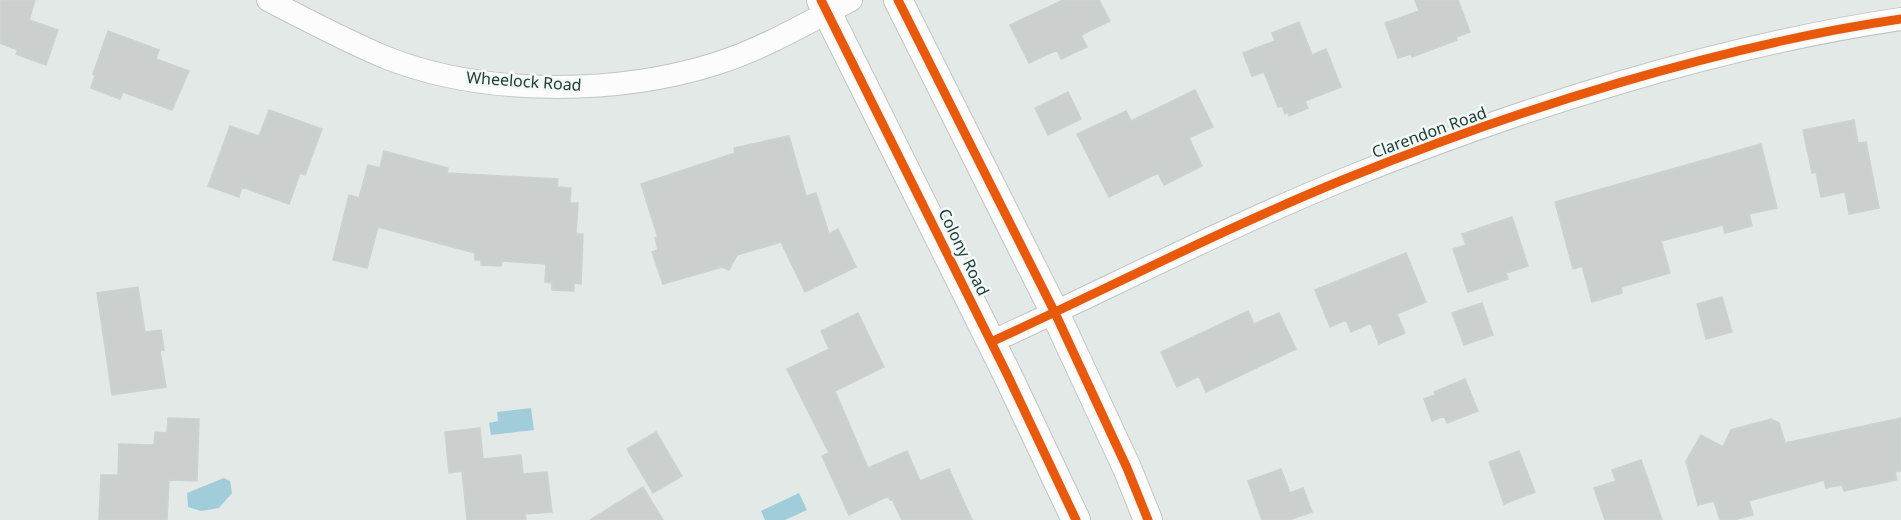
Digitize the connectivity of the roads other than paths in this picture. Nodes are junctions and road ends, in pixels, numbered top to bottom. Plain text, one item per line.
1 (268, 0) edge
2 (898, 0) edge
3 (833, 4) edge
4 (1901, 19) edge
5 (1054, 313) junction
6 (991, 342) junction
7 (1076, 520) edge
8 (1148, 520) edge

1 - 3 street, Wheelock Road
2 - 5 street
3 - 6 street, Colony Road
4 - 5 street, Clarendon Road
5 - 6 street, Clarendon Road
5 - 8 street
6 - 7 street, Colony Road

